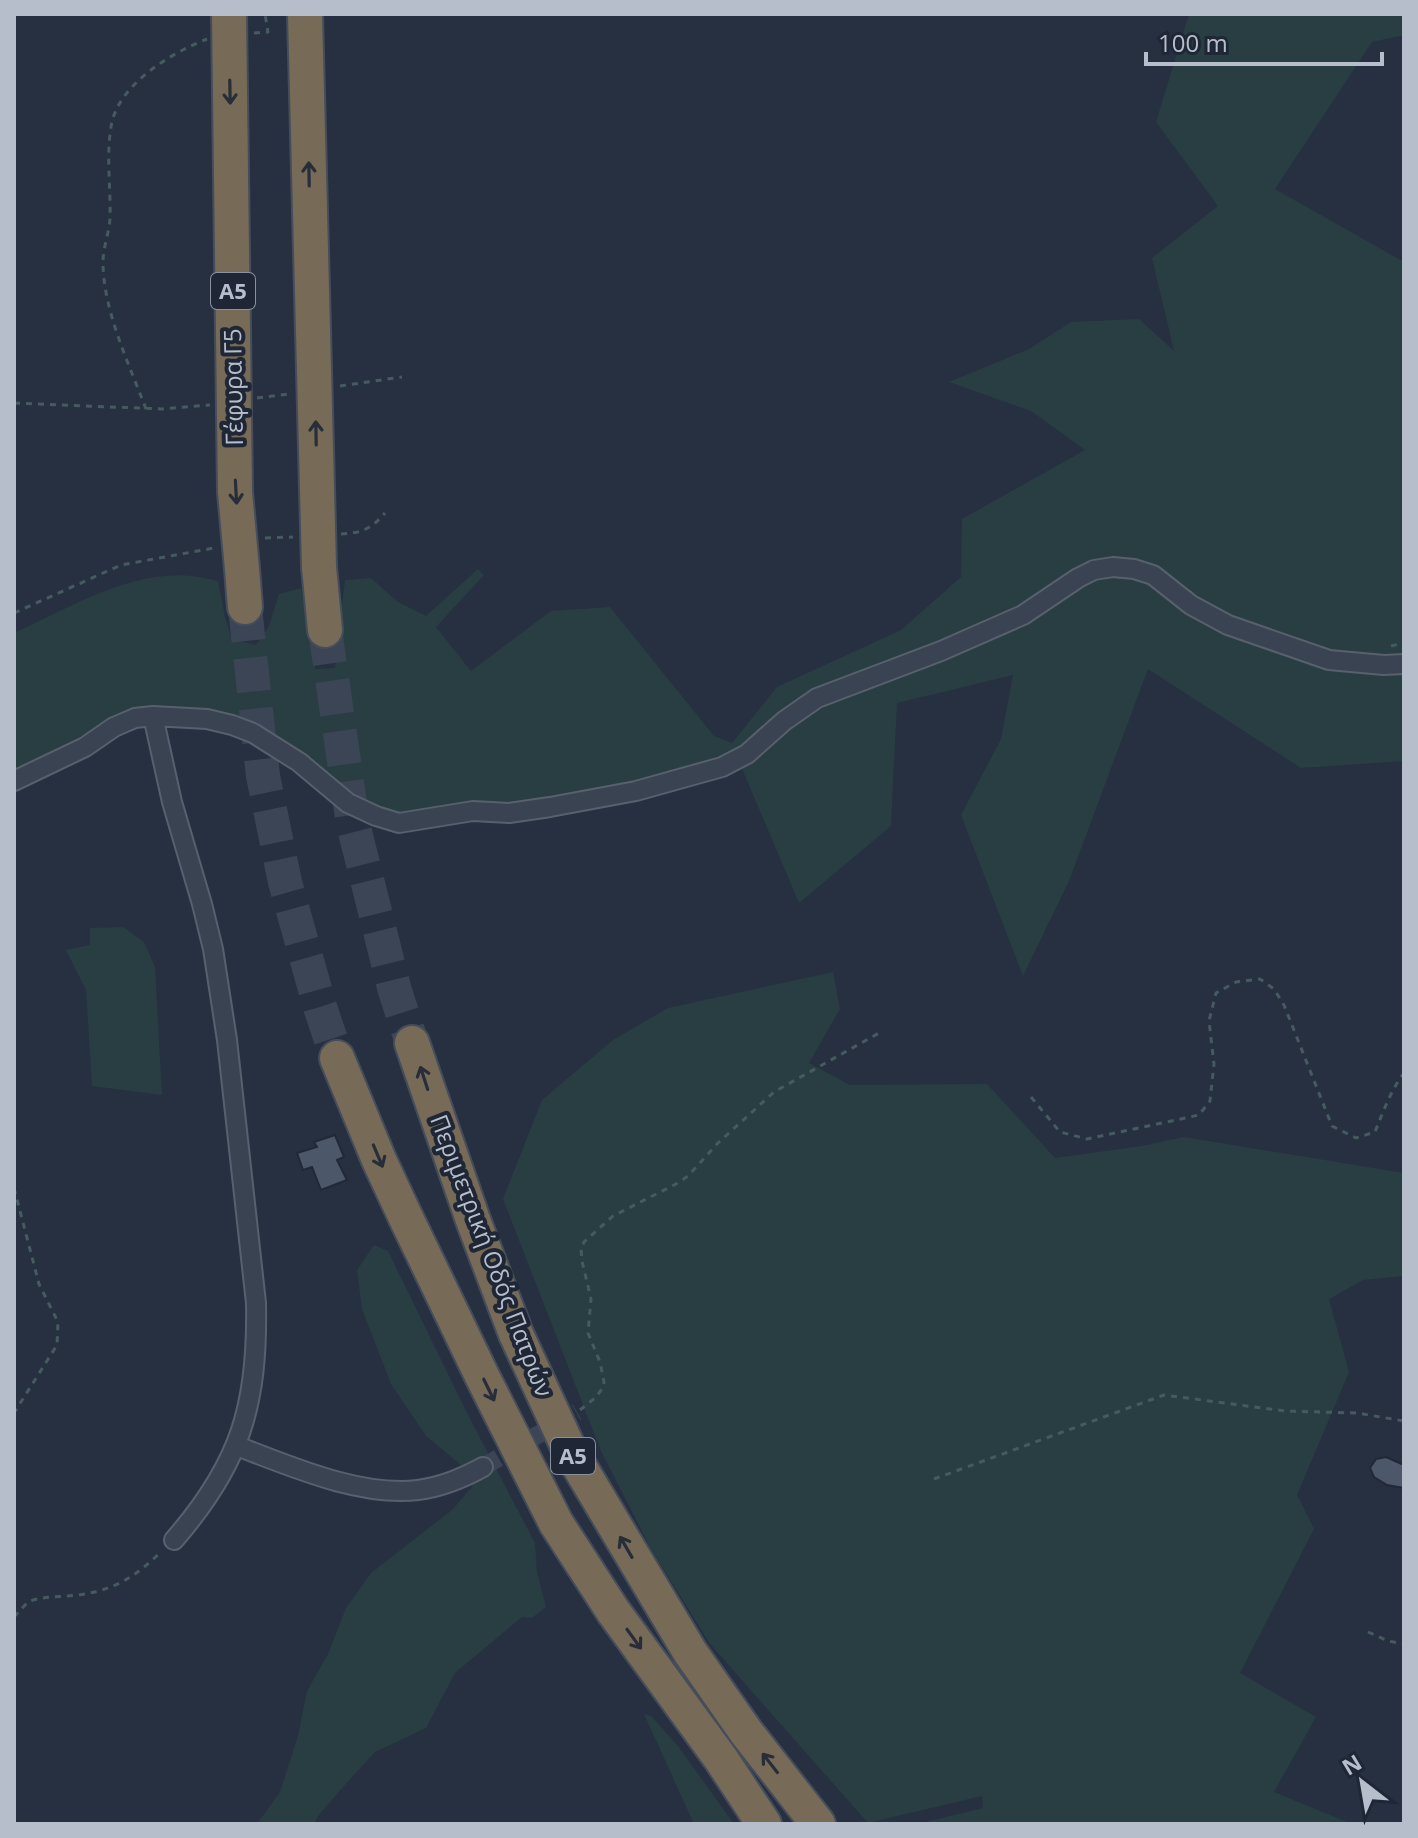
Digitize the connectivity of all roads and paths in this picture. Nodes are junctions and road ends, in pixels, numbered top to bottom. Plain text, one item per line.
1 (265, 14) edge
2 (305, 14) edge
3 (231, 28) edge
4 (146, 409) dead end
5 (385, 513) dead end
6 (337, 534) dead end
7 (294, 537) dead end
8 (262, 538) dead end
9 (234, 558) junction
10 (245, 607) tunnel mouth
11 (14, 613) edge
12 (325, 630) tunnel mouth
13 (1404, 664) edge
14 (153, 716) junction
15 (14, 781) edge
16 (879, 1033) dead end
17 (412, 1043) tunnel mouth
18 (337, 1058) tunnel mouth
19 (1404, 1073) edge
20 (1031, 1097) dead end
21 (14, 1188) edge
22 (577, 1412) tunnel mouth
23 (14, 1413) edge
24 (1404, 1421) edge
25 (237, 1446) junction
26 (483, 1467) tunnel mouth
27 (934, 1479) dead end
28 (174, 1540) joint
29 (14, 1617) edge
30 (1368, 1632) dead end
31 (1404, 1644) edge
32 (764, 1824) edge
33 (818, 1824) edge

1 - 3 path
12 -> 2 highway, bridge
3 - 4 path
3 -> 9 highway, Γέφυρα Γ5 / Α5, bridge
5 - 6 path
7 - 8 path
9 - 10 highway, Α5
9 - 11 path
13 - 14 street
14 - 15 street
14 - 25 street
16 - 22 path
33 -> 17 highway, Περιμετρική Οδός Πατρών / Α5
18 -> 32 highway, Περιμετρική Οδός Πατρών / Α5
19 - 20 path
21 - 23 path
24 - 27 path
25 - 26 street
25 - 28 street
28 - 29 path
30 - 31 path

